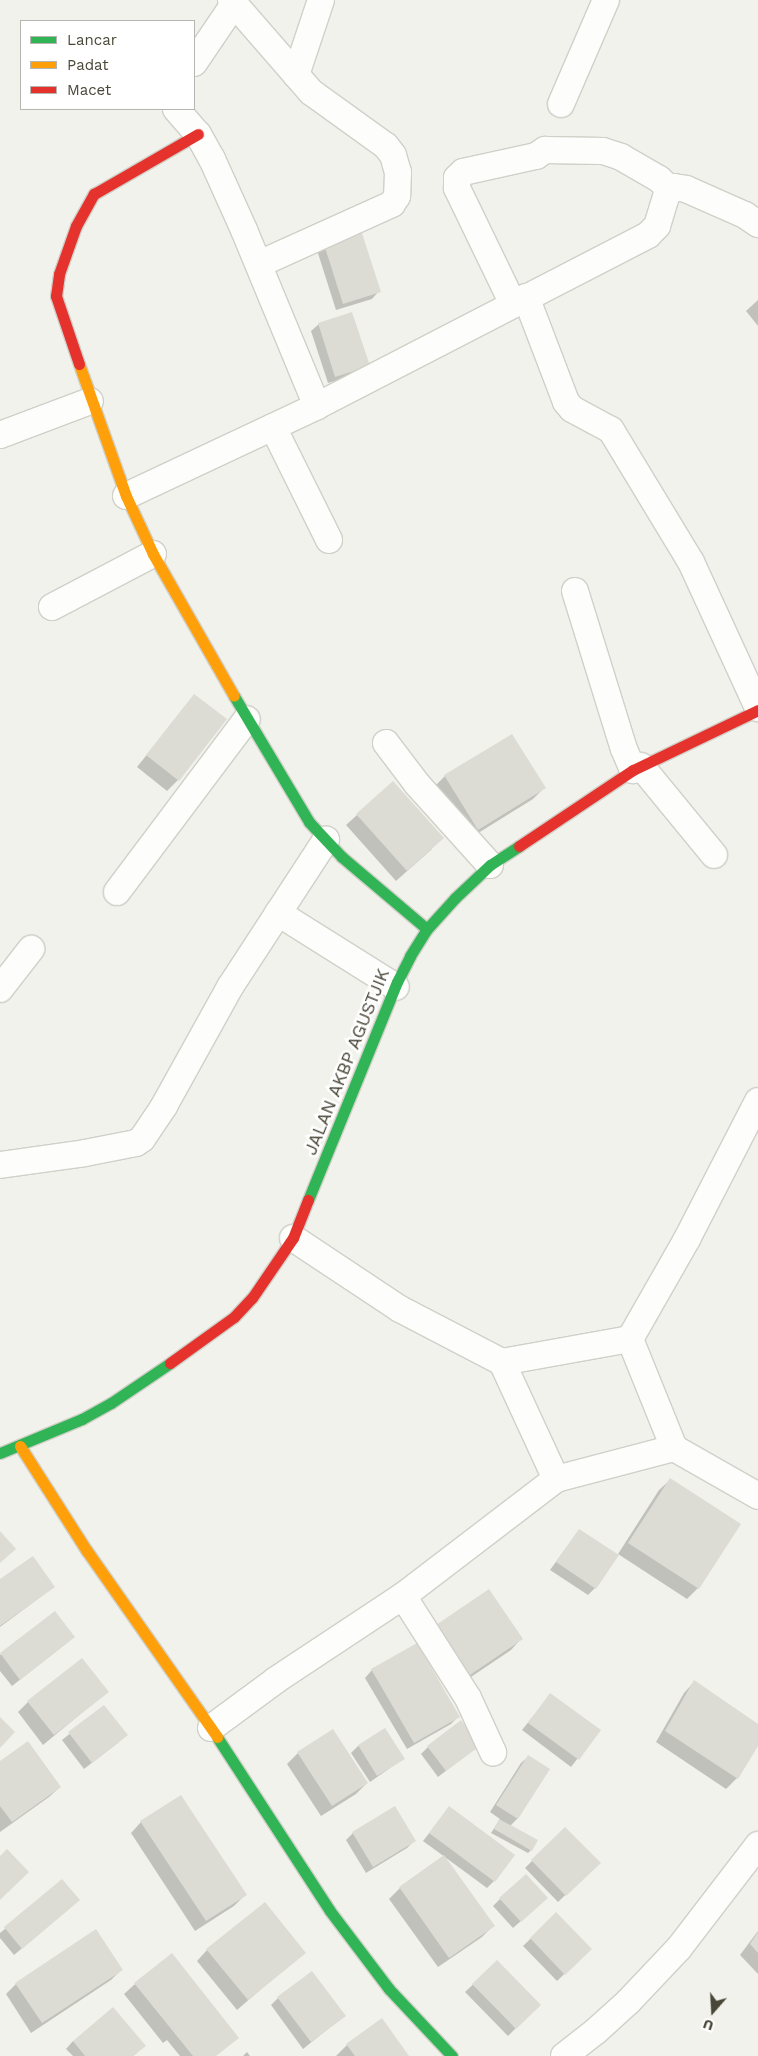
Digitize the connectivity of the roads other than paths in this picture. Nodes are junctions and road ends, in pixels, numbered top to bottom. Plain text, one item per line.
1 (321, 0) edge
2 (606, 0) edge
3 (232, 2) edge
4 (195, 61) edge
5 (296, 75) junction
6 (561, 104) dead end
7 (177, 110) edge
8 (198, 134) junction
9 (670, 189) junction
10 (756, 221) edge
11 (259, 264) junction
12 (520, 301) junction
13 (90, 401) junction
14 (317, 406) junction
15 (273, 427) junction
16 (0, 435) edge
17 (126, 496) junction
18 (328, 540) dead end
19 (153, 554) junction
20 (575, 591) dead end
21 (52, 607) dead end
22 (758, 709) edge
23 (246, 719) junction
24 (386, 743) dead end
25 (637, 768) junction
26 (326, 840) junction
27 (714, 855) dead end
28 (490, 865) junction
29 (117, 892) dead end
30 (278, 913) junction
31 (427, 929) junction
32 (31, 949) dead end
33 (396, 987) junction
34 (0, 989) edge
35 (758, 1101) edge
36 (0, 1165) edge
37 (293, 1238) junction
38 (630, 1338) junction
39 (502, 1362) junction
40 (20, 1446) junction
41 (674, 1448) junction
42 (0, 1452) edge
43 (556, 1479) junction
44 (758, 1496) edge
45 (403, 1596) junction
46 (211, 1728) junction
47 (493, 1752) dead end
48 (758, 1845) edge
49 (452, 2056) edge
50 (564, 2056) edge

1 - 5 street
2 - 6 street
3 - 4 street
3 - 5 street
5 - 11 street
7 - 8 street
8 - 11 street
8 - 13 street
9 - 10 street
9 - 12 street
9 - 12 street
11 - 14 street
12 - 14 street
12 - 22 street
13 - 16 street
13 - 17 street
14 - 15 street
15 - 17 street
15 - 18 street
17 - 19 street
19 - 21 street
19 - 23 street
20 - 25 street
22 - 25 street, JALAN AKBP AGUSTJIK
23 - 26 street
23 - 29 street
24 - 28 street
25 - 27 street
25 - 28 street, JALAN AKBP AGUSTJIK
26 - 30 street
26 - 31 street
28 - 31 street, JALAN AKBP AGUSTJIK
30 - 33 street
30 - 36 street
31 - 33 street, JALAN AKBP AGUSTJIK
32 - 34 street
33 - 37 street, JALAN AKBP AGUSTJIK
35 - 38 street
37 - 39 street
37 - 40 street, JALAN AKBP AGUSTJIK
38 - 39 street
38 - 41 street
39 - 43 street
40 - 42 street, JALAN AKBP AGUSTJIK
40 - 46 street
41 - 43 street
41 - 44 street
43 - 45 street
45 - 46 street
45 - 47 street
46 - 49 street
48 - 50 street

